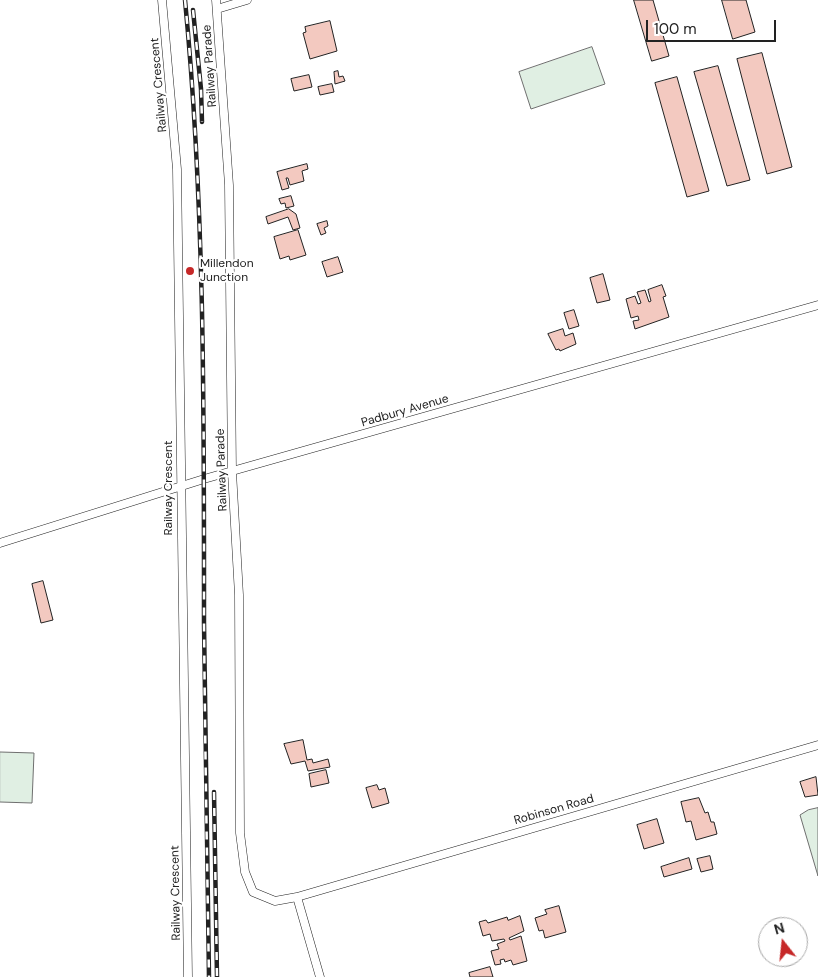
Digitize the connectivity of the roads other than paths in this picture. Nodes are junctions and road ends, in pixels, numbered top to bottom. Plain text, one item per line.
1 (162, 0) edge
2 (247, 0) edge
3 (216, 4) edge
4 (818, 305) edge
5 (232, 472) junction
6 (180, 486) junction
7 (0, 543) edge
8 (818, 745) edge
9 (297, 897) junction
10 (188, 977) edge
11 (320, 977) edge

1 - 6 street, Railway Crescent
2 - 3 street
3 - 5 street, Railway Parade
4 - 5 street, Padbury Avenue
5 - 6 street, Padbury Avenue
5 - 9 street, Railway Parade
6 - 7 street, Padbury Avenue
6 - 10 street, Railway Crescent
8 - 9 street, Robinson Road
9 - 11 street

